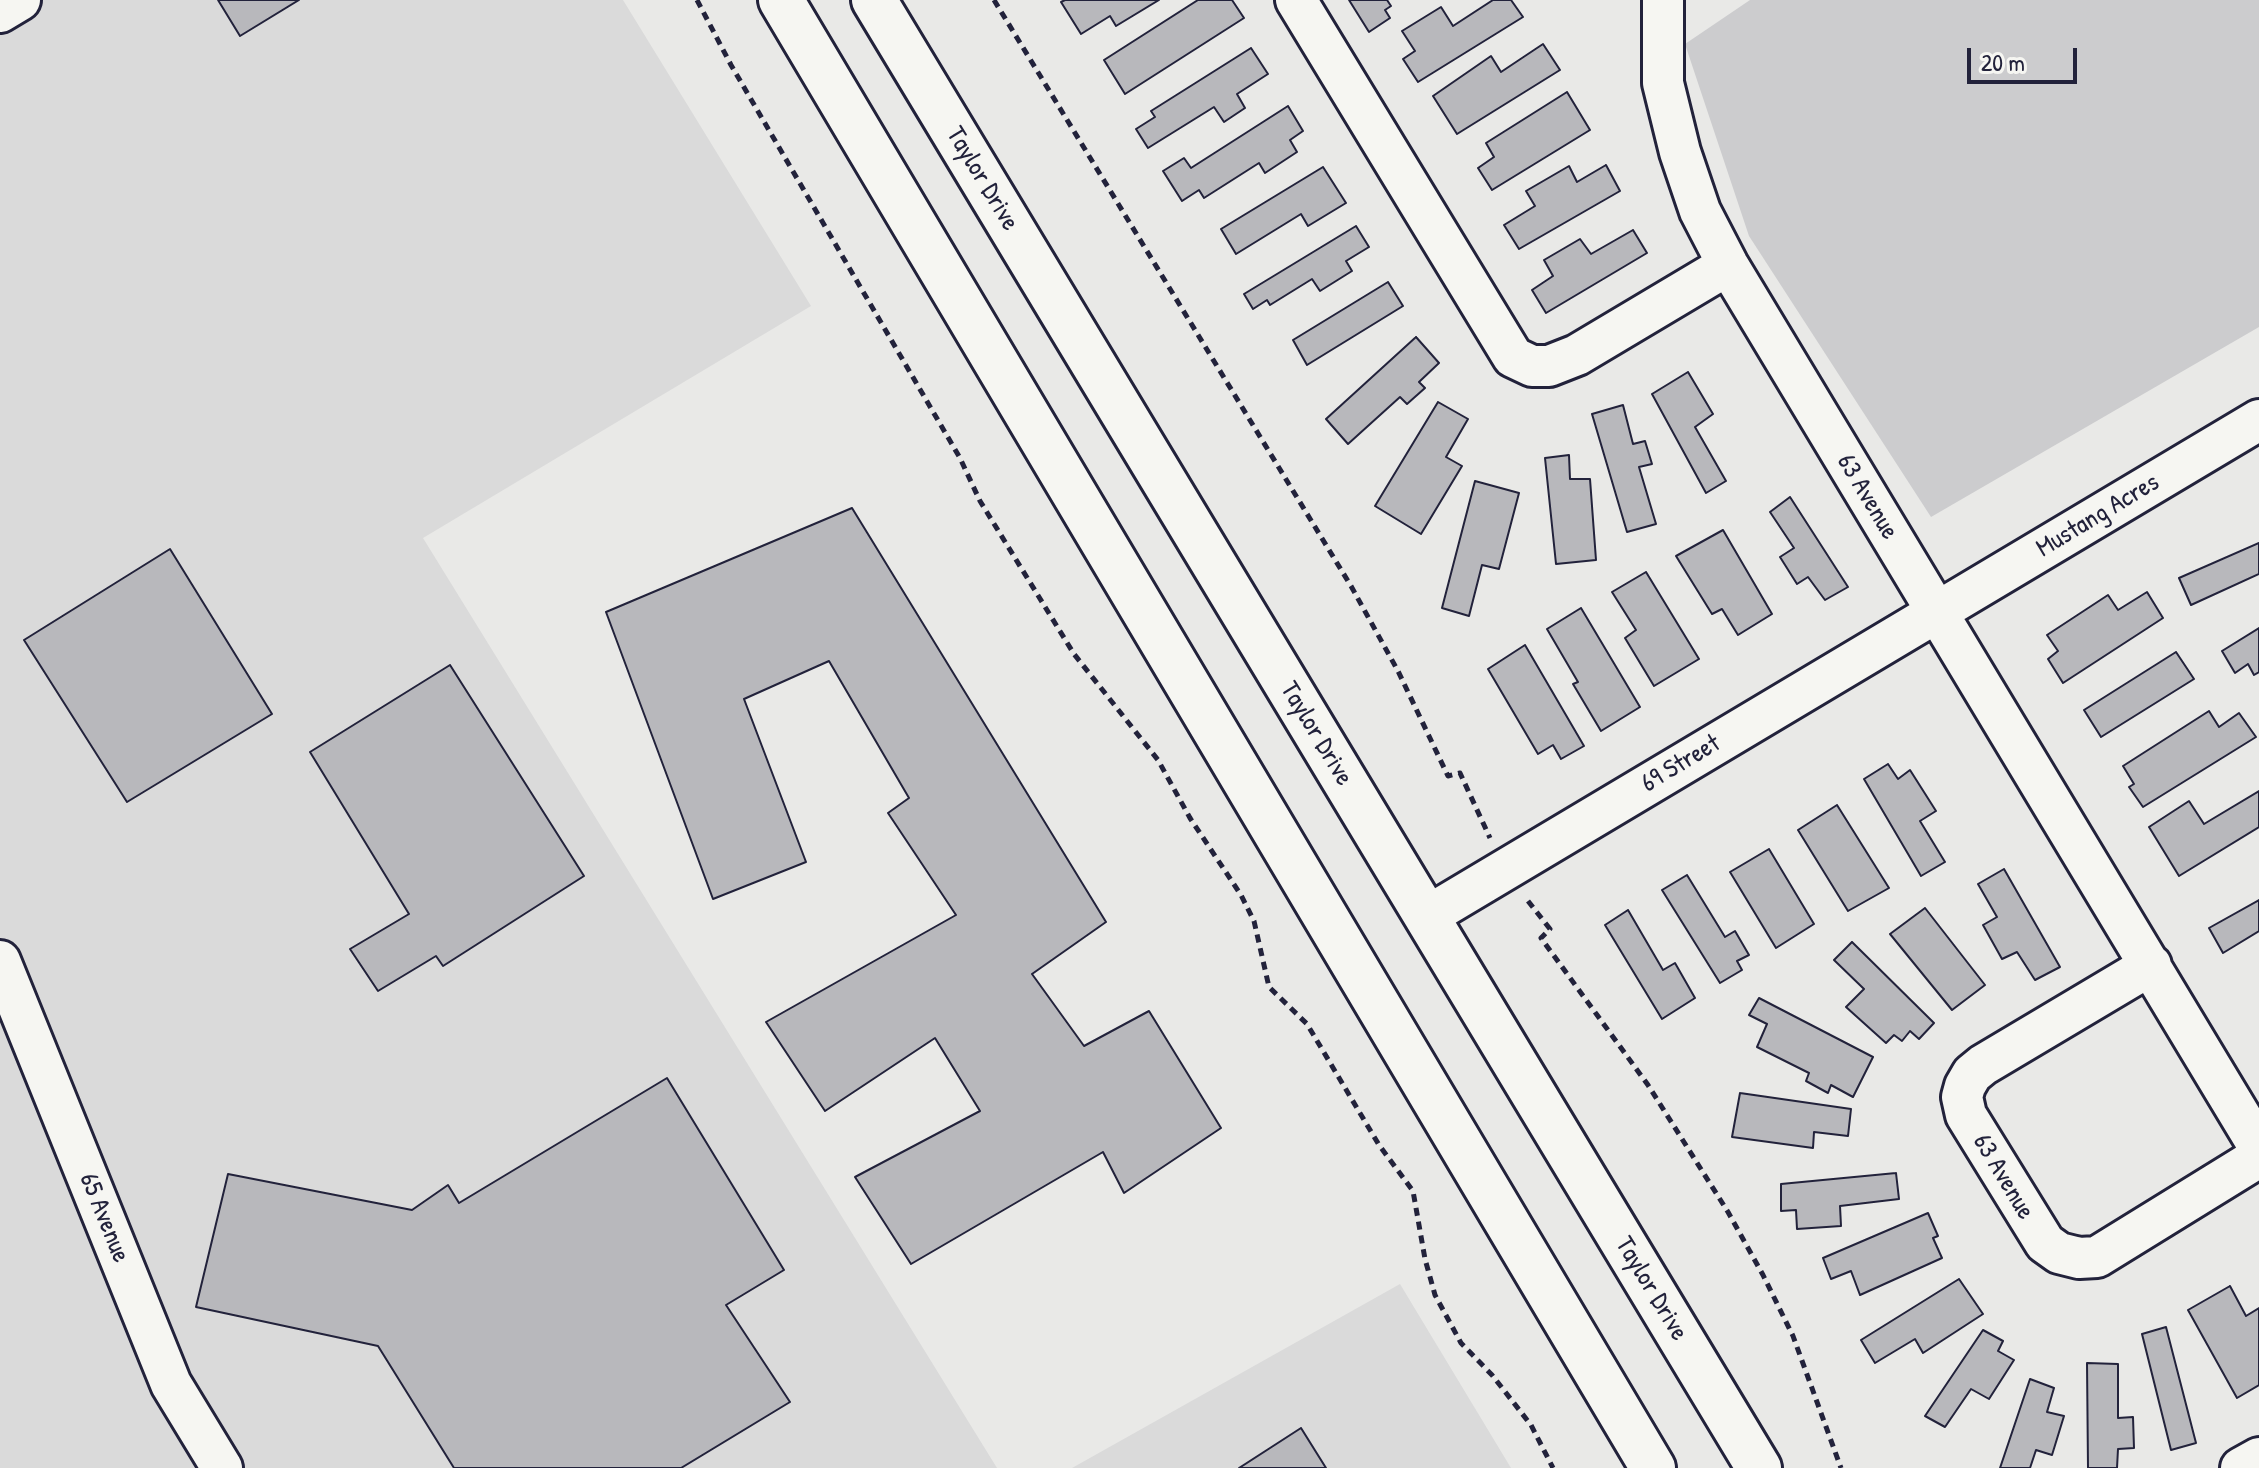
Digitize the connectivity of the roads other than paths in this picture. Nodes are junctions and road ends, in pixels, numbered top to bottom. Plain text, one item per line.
1 (20, 0) edge
2 (781, 0) edge
3 (874, 0) edge
4 (1296, 0) edge
5 (1663, 0) edge
6 (0, 12) edge
7 (1728, 265) junction
8 (2259, 420) edge
9 (1937, 612) junction
10 (1426, 917) junction
11 (0, 961) edge
12 (2151, 965) junction
13 (2259, 1147) edge
14 (2259, 1157) edge
15 (2259, 1458) edge
16 (222, 1468) edge
17 (1653, 1468) edge
18 (1759, 1468) edge
19 (2241, 1468) edge

1 - 6 street
2 - 17 main road
3 - 10 main road, Taylor Drive
4 - 7 street
5 - 7 street, 63 Avenue
7 - 9 street, 63 Avenue
8 - 9 street, Mustang Acres
9 - 10 street, 69 Street
9 - 12 street, 63 Avenue
10 - 18 main road, Taylor Drive
11 - 16 street, 65 Avenue
12 - 13 street, 63 Avenue
12 - 14 street, 63 Avenue
15 - 19 street

